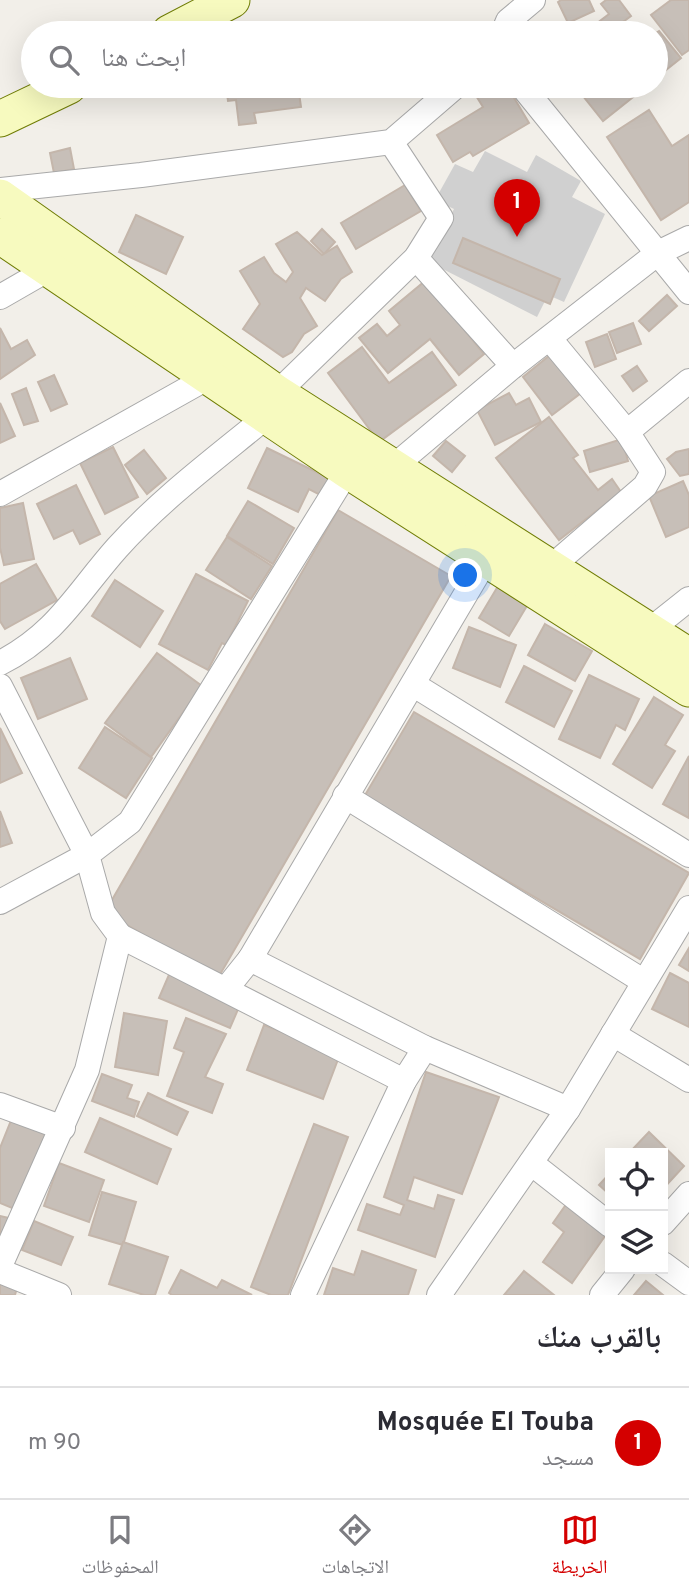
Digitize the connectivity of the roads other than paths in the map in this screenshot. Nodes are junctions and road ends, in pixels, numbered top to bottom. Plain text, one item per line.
1 (232, 0) edge
2 (533, 0) edge
3 (192, 21) edge
4 (508, 21) edge
5 (46, 98) edge
6 (442, 98) edge
7 (532, 98) edge
8 (3, 121) edge
9 (391, 142) junction
10 (0, 190) edge
11 (0, 197) edge
12 (0, 236) edge
13 (689, 238) edge
14 (659, 253) junction
15 (416, 258) junction
16 (47, 270) junction
17 (689, 292) edge
18 (0, 297) edge
19 (550, 339) junction
20 (513, 366) junction
21 (207, 377) junction
22 (689, 382) edge
23 (272, 405) junction
24 (627, 432) junction
25 (355, 459) junction
26 (393, 468) junction
27 (0, 494) edge
28 (494, 547) junction
29 (551, 567) junction
30 (689, 599) edge
31 (650, 631) junction
32 (689, 656) edge
33 (0, 663) edge
34 (414, 685) junction
35 (0, 686) edge
36 (689, 689) edge
37 (345, 796) junction
38 (87, 855) junction
39 (689, 855) edge
40 (0, 901) edge
41 (689, 908) edge
42 (120, 936) junction
43 (250, 958) junction
44 (643, 981) junction
45 (226, 989) junction
46 (613, 1034) junction
47 (425, 1048) junction
48 (689, 1080) edge
49 (404, 1081) junction
50 (0, 1105) edge
51 (568, 1109) junction
52 (63, 1129) junction
53 (531, 1163) junction
54 (689, 1194) edge
55 (668, 1217) edge
56 (605, 1221) edge
57 (0, 1268) edge
58 (668, 1268) edge
59 (619, 1274) edge
60 (689, 1283) edge
61 (59, 1295) edge
62 (303, 1295) edge
63 (439, 1295) edge
64 (602, 1295) edge

1 - 3 street
2 - 4 street
5 - 8 street
6 - 9 street
7 - 14 street
9 - 10 street
9 - 15 street
11 - 23 street
12 - 16 street
13 - 14 street
14 - 17 street
14 - 19 street
15 - 20 street
15 - 23 street
16 - 18 street
16 - 21 street
19 - 20 street
19 - 24 street
20 - 26 street
21 - 23 street
21 - 27 street
22 - 24 street
23 - 25 street
23 - 33 street
24 - 29 street
25 - 26 street
25 - 28 street
25 - 38 street
26 - 28 street
28 - 29 street
28 - 34 street
28 - 36 street
29 - 31 street
30 - 31 street
31 - 32 street
34 - 37 street
34 - 39 street
35 - 38 street
37 - 43 street
37 - 44 street
38 - 40 street
38 - 42 street
41 - 44 street
42 - 45 street
42 - 52 street
43 - 45 street
43 - 47 street
44 - 46 street
45 - 49 street
46 - 48 street
46 - 51 street
47 - 49 street
47 - 51 street
49 - 62 street
50 - 52 street
51 - 53 street
52 - 57 street
53 - 56 street
53 - 63 street
54 - 55 street
57 - 61 street
58 - 60 street
59 - 64 street

